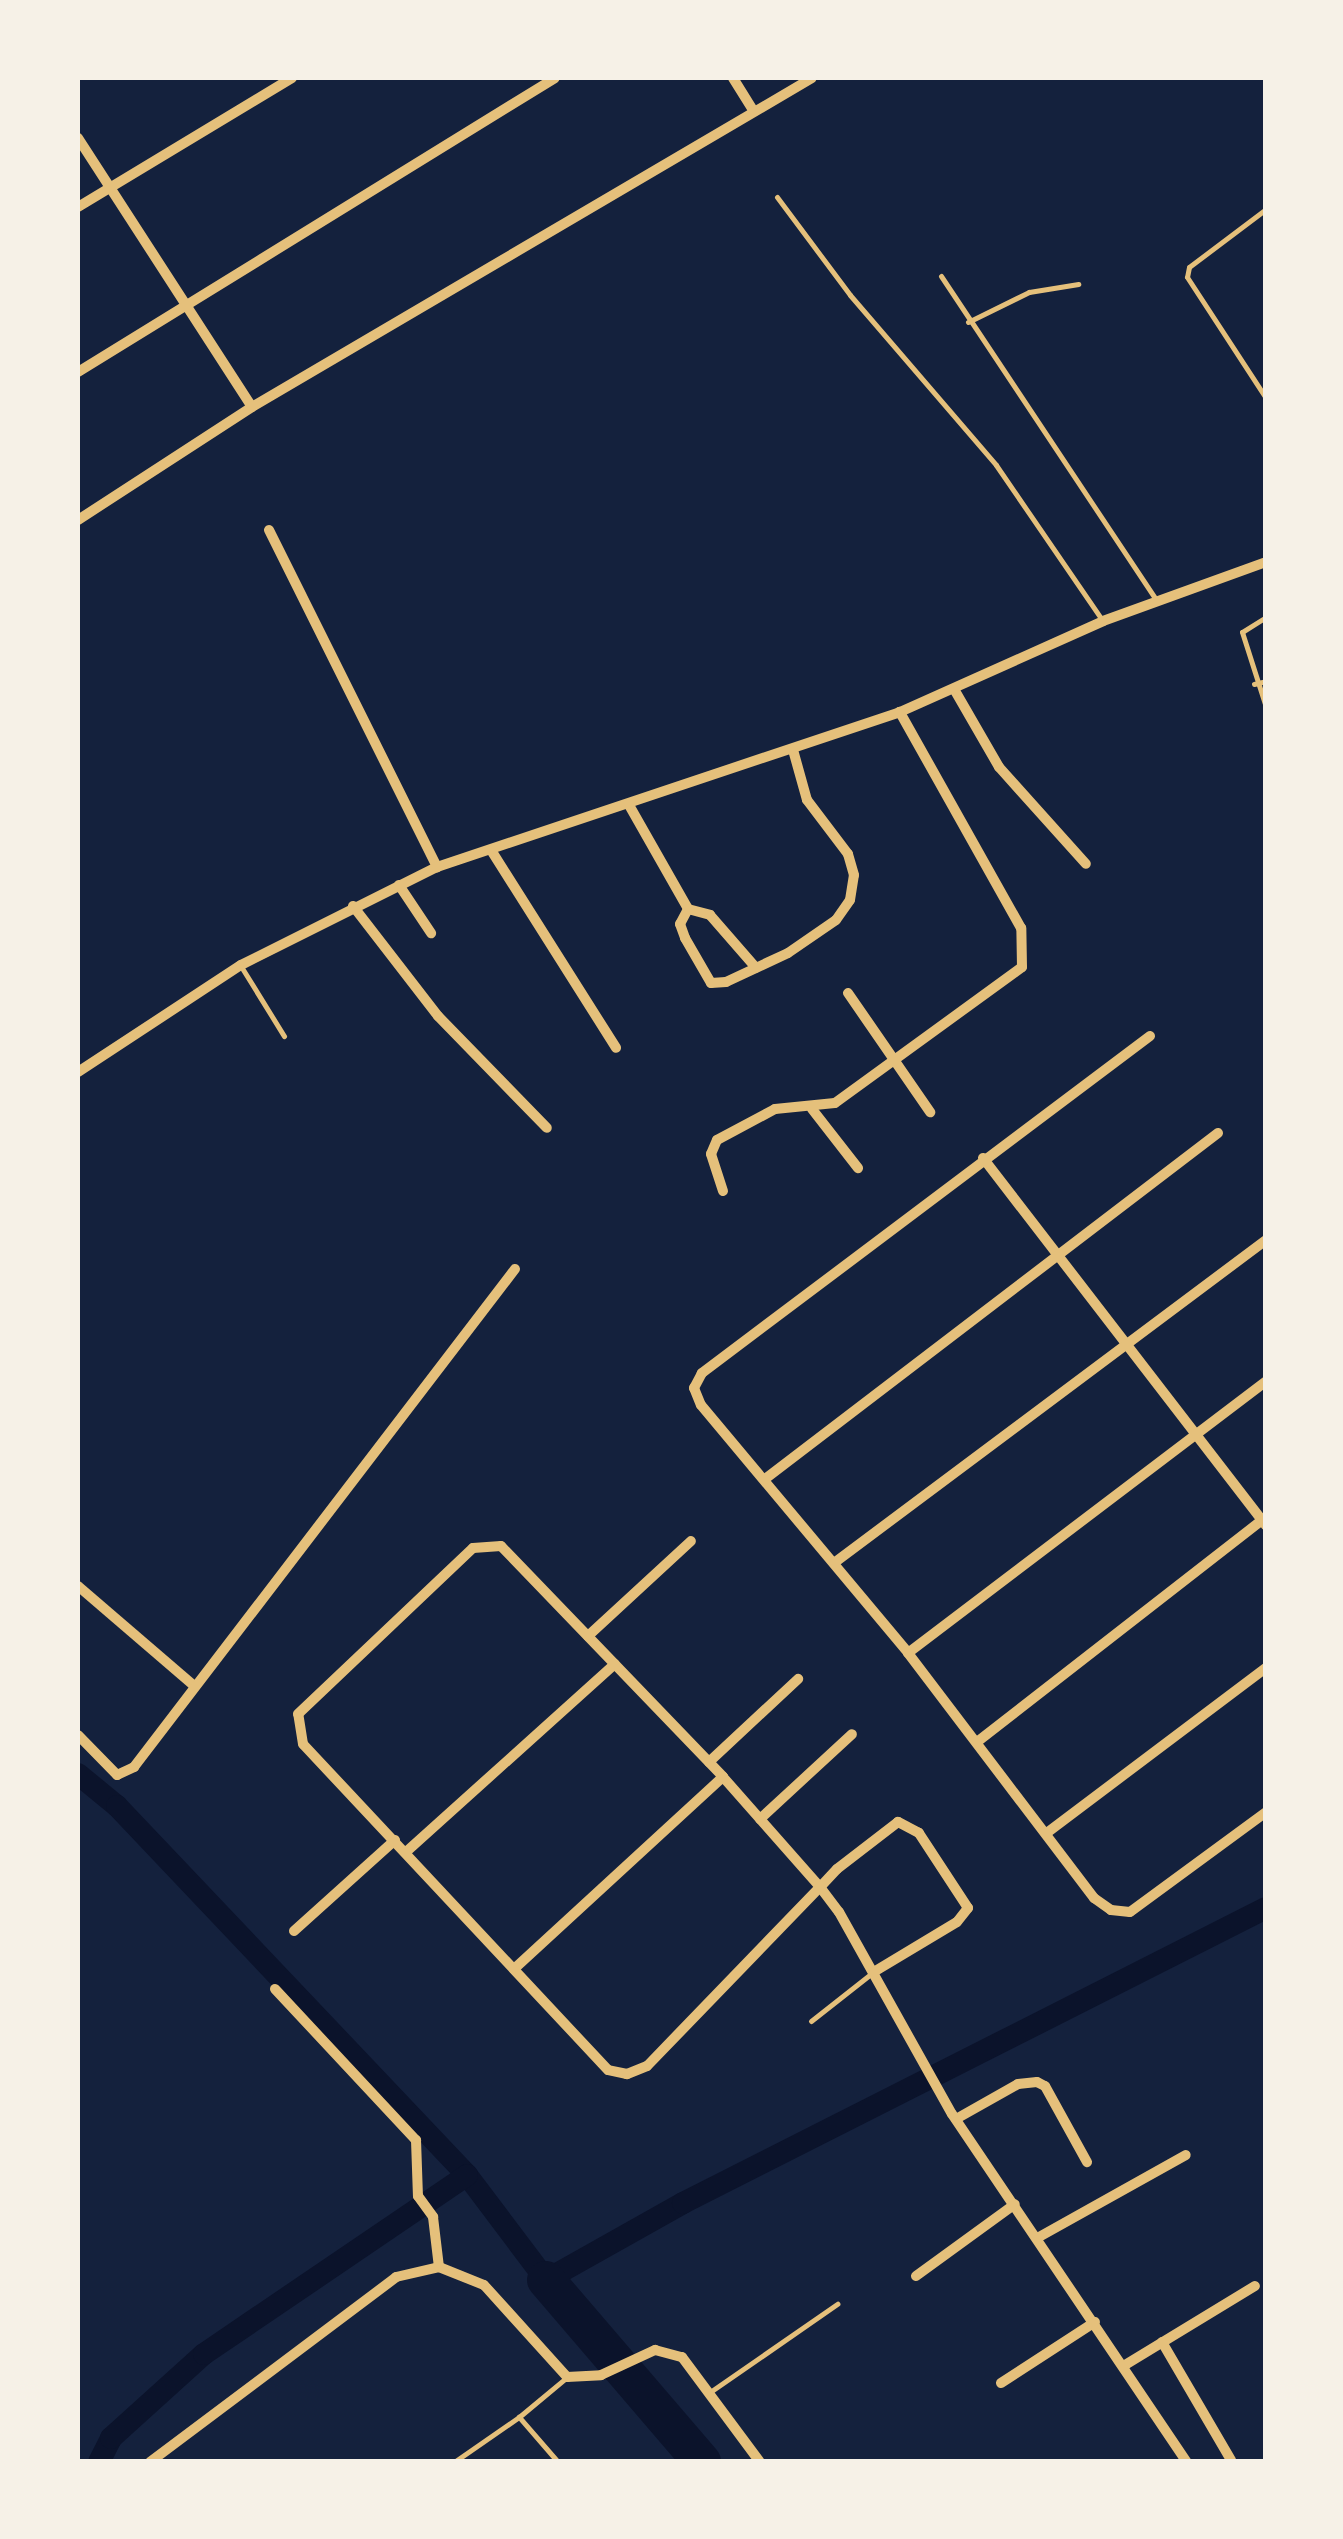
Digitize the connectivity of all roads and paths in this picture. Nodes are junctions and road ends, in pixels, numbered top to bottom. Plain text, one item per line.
1 (292, 78) edge
2 (555, 78) edge
3 (733, 78) edge
4 (812, 78) edge
5 (752, 109) junction
6 (78, 138) edge
7 (110, 187) junction
8 (777, 196) dead end
9 (78, 207) edge
10 (1266, 210) edge
11 (940, 276) dead end
12 (1078, 284) dead end
13 (187, 303) junction
14 (968, 322) junction
15 (78, 372) edge
16 (1266, 398) edge
17 (252, 406) junction
18 (78, 520) edge
19 (269, 530) dead end
20 (1266, 562) edge
21 (1156, 600) junction
22 (1266, 618) edge
23 (1103, 621) junction
24 (1266, 681) edge
25 (1254, 684) junction
26 (954, 689) junction
27 (1266, 707) edge
28 (900, 712) junction
29 (793, 750) junction
30 (630, 805) junction
31 (491, 850) junction
32 (1086, 864) dead end
33 (437, 867) junction
34 (398, 885) junction
35 (353, 906) junction
36 (688, 909) junction
37 (431, 933) dead end
38 (241, 965) junction
39 (756, 968) junction
40 (848, 994) dead end
41 (284, 1036) dead end
42 (1150, 1036) dead end
43 (616, 1048) dead end
44 (896, 1060) junction
45 (78, 1072) edge
46 (812, 1109) junction
47 (930, 1112) dead end
48 (548, 1128) dead end
49 (1218, 1133) dead end
50 (983, 1158) junction
51 (858, 1168) dead end
52 (723, 1191) dead end
53 (1266, 1240) edge
54 (1056, 1253) junction
55 (515, 1269) dead end
56 (1126, 1344) junction
57 (1266, 1381) edge
58 (1195, 1434) junction
59 (765, 1479) junction
60 (1264, 1522) edge
61 (692, 1540) dead end
62 (834, 1563) junction
63 (78, 1586) edge
64 (588, 1636) junction
65 (908, 1653) junction
66 (615, 1664) junction
67 (1266, 1668) edge
68 (798, 1679) dead end
69 (192, 1684) junction
70 (852, 1734) dead end
71 (78, 1735) edge
72 (977, 1742) junction
73 (709, 1762) junction
74 (723, 1777) junction
75 (1266, 1812) edge
76 (760, 1818) junction
77 (1048, 1832) junction
78 (395, 1840) junction
79 (406, 1852) junction
80 (820, 1887) junction
81 (294, 1931) dead end
82 (514, 1969) junction
83 (876, 1970) junction
84 (275, 1989) dead end
85 (811, 2021) dead end
86 (954, 2117) junction
87 (1186, 2155) dead end
88 (1087, 2162) dead end
89 (1016, 2204) junction
90 (1039, 2238) junction
91 (439, 2266) junction
92 (916, 2276) dead end
93 (1254, 2286) dead end
94 (837, 2304) dead end
95 (1096, 2322) junction
96 (1162, 2342) junction
97 (1125, 2365) junction
98 (567, 2377) junction
99 (1001, 2384) dead end
100 (710, 2392) junction
101 (519, 2417) junction
102 (1231, 2460) edge
103 (150, 2462) edge
104 (454, 2462) edge
105 (558, 2462) edge
106 (760, 2462) edge
107 (1186, 2462) edge

1 - 7 street
2 - 13 street
3 - 5 street
4 - 5 street
5 - 17 street
6 - 7 street
7 - 9 street
7 - 13 street
8 - 23 lane
10 - 16 lane
11 - 14 lane
12 - 14 lane
13 - 15 street
13 - 17 street
14 - 21 lane
17 - 18 street
19 - 33 street
20 - 21 street
21 - 23 street
22 - 25 lane
23 - 26 street
24 - 25 lane
25 - 27 lane
26 - 28 street
26 - 32 street
28 - 29 street
28 - 44 street
29 - 30 street
29 - 39 street
30 - 31 street
30 - 36 street
31 - 33 street
31 - 43 street
33 - 34 street
34 - 35 street
34 - 37 street
35 - 38 street
35 - 48 street
36 - 39 street
36 - 39 street
38 - 41 lane
38 - 45 street
40 - 44 street
42 - 50 street
44 - 46 street
44 - 47 street
46 - 51 street
46 - 52 street
49 - 54 street
50 - 54 street
50 - 59 street
53 - 56 street
54 - 56 street
54 - 59 street
55 - 69 street
56 - 58 street
56 - 62 street
57 - 58 street
58 - 60 street
58 - 65 street
59 - 62 street
60 - 72 street
61 - 64 street
62 - 65 street
63 - 69 street
64 - 66 street
64 - 78 street
65 - 72 street
66 - 73 street
66 - 79 street
67 - 77 street
68 - 73 street
69 - 71 street
70 - 76 street
72 - 77 street
73 - 74 street
74 - 76 street
74 - 82 street
75 - 77 street
76 - 80 street
78 - 79 street
78 - 81 street
79 - 82 street
80 - 82 street
80 - 83 street
80 - 83 street
83 - 85 lane
83 - 86 street
84 - 91 street
86 - 88 street
86 - 89 street
87 - 90 street
89 - 90 street
89 - 92 street
90 - 95 street
91 - 98 street
91 - 103 street
93 - 96 street
94 - 100 lane
95 - 97 street
95 - 99 street
96 - 97 street
96 - 102 street
97 - 107 street
98 - 100 street
98 - 101 lane
100 - 106 street
101 - 104 lane
101 - 105 lane

